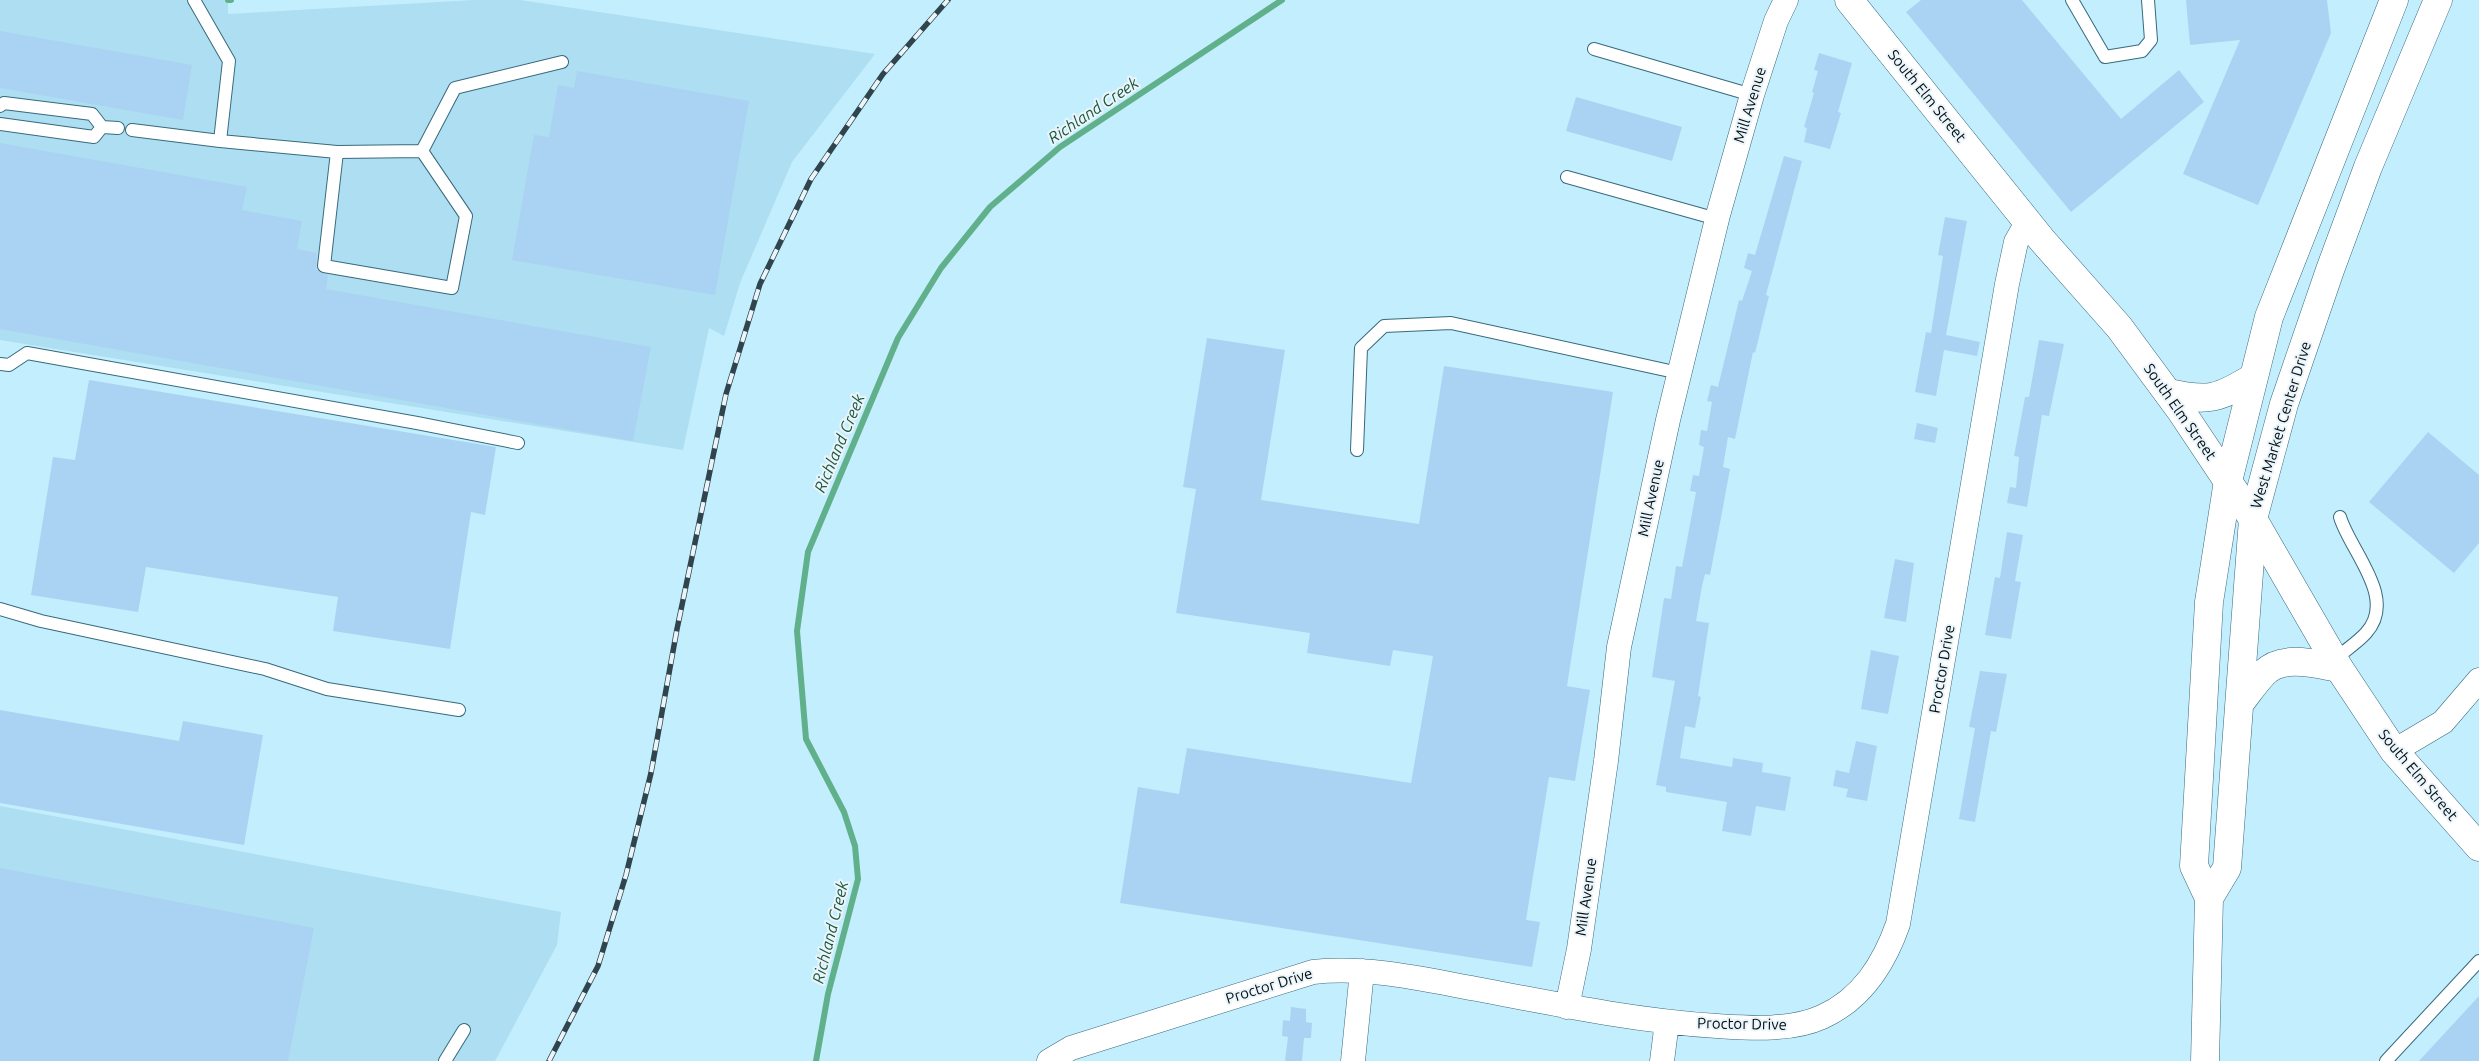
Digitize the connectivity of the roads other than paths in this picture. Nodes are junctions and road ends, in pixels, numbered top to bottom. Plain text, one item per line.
1 (194, 0) edge
2 (1786, 0) edge
3 (1849, 0) edge
4 (2072, 0) edge
5 (2148, 0) edge
6 (2394, 0) edge
7 (2438, 0) edge
8 (1594, 49) dead end
9 (562, 62) dead end
10 (1752, 95) junction
11 (0, 106) edge
12 (0, 124) edge
13 (102, 127) junction
14 (118, 128) dead end
15 (132, 130) dead end
16 (220, 141) junction
17 (422, 150) junction
18 (337, 152) junction
19 (1567, 177) dead end
20 (1717, 218) junction
21 (2028, 221) junction
22 (0, 364) edge
23 (1679, 373) junction
24 (2254, 377) junction
25 (2168, 393) junction
26 (518, 443) dead end
27 (1357, 450) dead end
28 (2228, 481) junction
29 (2340, 517) dead end
30 (2253, 519) junction
31 (0, 609) edge
32 (2336, 664) junction
33 (2479, 680) edge
34 (2240, 703) junction
35 (459, 710) dead end
36 (2394, 751) junction
37 (2479, 847) edge
38 (2209, 898) junction
39 (2479, 961) edge
40 (1362, 971) junction
41 (1567, 1006) junction
42 (1666, 1022) junction
43 (464, 1030) dead end
44 (445, 1061) edge
45 (1049, 1061) edge
46 (1353, 1061) edge
47 (1662, 1061) edge
48 (2206, 1061) edge
49 (2386, 1061) edge

1 - 16 lane
2 - 10 street, Mill Avenue
3 - 21 main road, South Elm Street
4 - 5 lane
6 - 24 main road, West Market Center Drive
7 - 30 main road, West Market Center Drive
8 - 10 lane
9 - 17 lane
10 - 20 street, Mill Avenue
11 - 13 lane
12 - 13 lane
13 - 14 lane
15 - 16 lane
16 - 18 lane
17 - 18 lane
17 - 18 lane
19 - 20 lane
20 - 23 street, Mill Avenue
21 - 25 main road, South Elm Street
21 - 42 street, Proctor Drive
22 - 26 lane
23 - 27 lane
23 - 41 street, Mill Avenue
24 - 25 main road
24 - 28 main road, West Market Center Drive
25 - 28 main road, South Elm Street
28 - 30 main road, South Elm Street
28 - 38 main road, West Market Center Drive
29 - 32 lane
30 - 32 main road, South Elm Street
30 - 34 main road, West Market Center Drive
31 - 35 lane
32 - 34 main road
32 - 36 main road, South Elm Street
33 - 36 street
34 - 38 main road, West Market Center Drive
36 - 37 main road, South Elm Street
38 - 48 main road, West Market Center Drive
39 - 49 lane
40 - 41 street, Proctor Drive
40 - 45 street, Proctor Drive
40 - 46 street
41 - 42 street, Proctor Drive
42 - 47 street
43 - 44 lane

